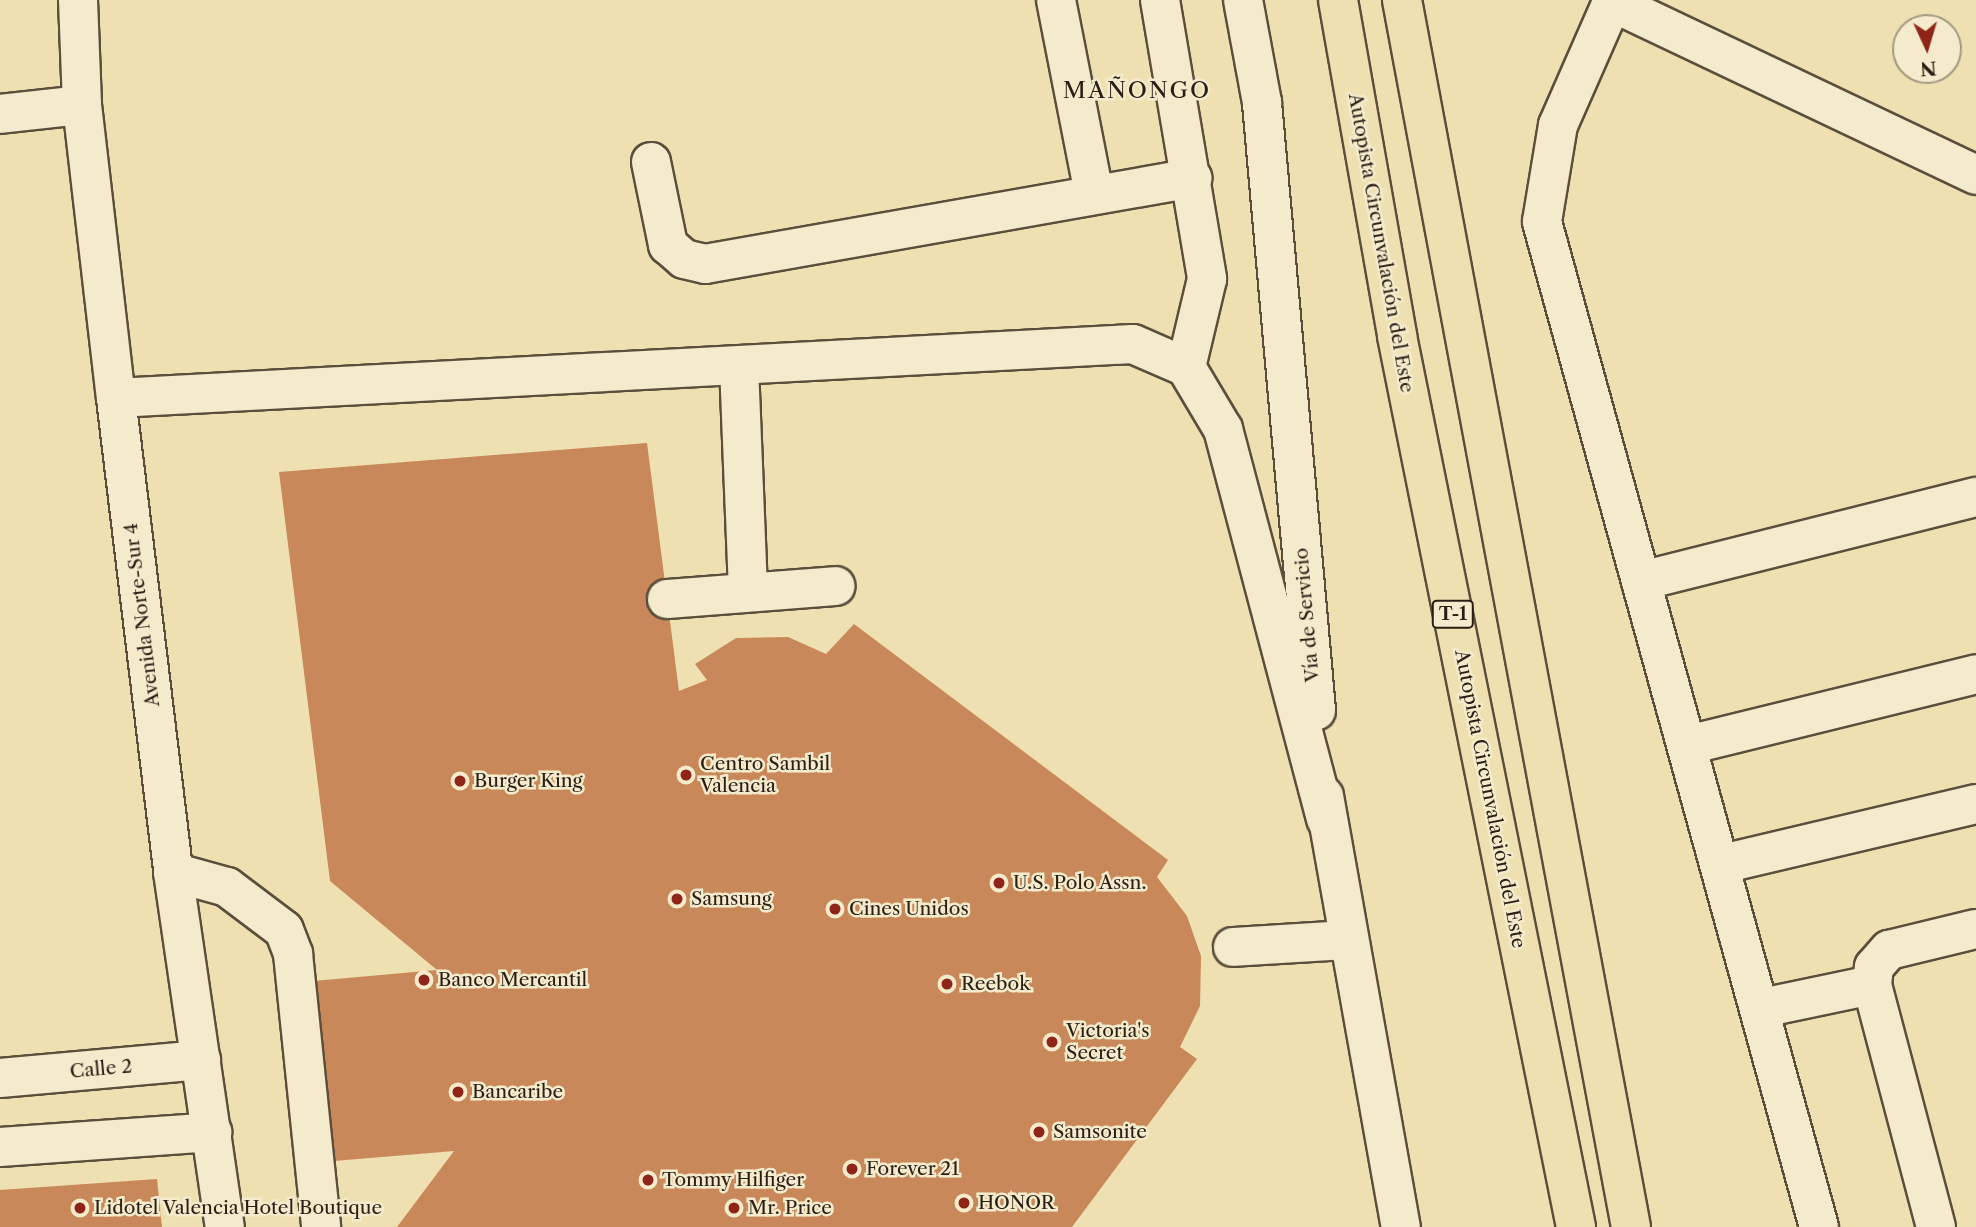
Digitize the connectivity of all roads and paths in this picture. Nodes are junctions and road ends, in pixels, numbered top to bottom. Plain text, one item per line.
1 (78, 0) edge
2 (1056, 0) edge
3 (1160, 0) edge
4 (1242, 0) edge
5 (1338, 0) edge
6 (1402, 0) edge
7 (1613, 1) edge
8 (82, 105) junction
9 (0, 114) edge
10 (651, 162) dead end
11 (1976, 175) edge
12 (1192, 177) junction
13 (1094, 193) junction
14 (739, 366) junction
15 (1186, 367) junction
16 (116, 398) junction
17 (1976, 497) edge
18 (1641, 581) junction
19 (835, 586) dead end
20 (748, 592) junction
21 (667, 599) dead end
22 (1976, 674) edge
23 (1688, 746) junction
24 (1976, 804) edge
25 (1326, 820) junction
26 (1722, 864) junction
27 (173, 872) junction
28 (1976, 929) edge
29 (1348, 940) junction
30 (1233, 947) dead end
31 (1872, 985) junction
32 (1762, 1009) junction
33 (201, 1060) junction
34 (0, 1078) edge
35 (212, 1132) junction
36 (0, 1146) edge
37 (225, 1227) edge
38 (321, 1227) edge
39 (1401, 1227) edge
40 (1576, 1227) edge
41 (1632, 1227) edge
42 (1819, 1227) edge
43 (1936, 1227) edge

1 - 8 street, Avenida Norte-Sur 4
2 - 13 street
3 - 12 street
4 - 25 street, Vía de Servicio
5 - 40 highway, Autopista Circunvalación del Este / T-1
6 - 41 highway
7 - 11 street
7 - 18 street
8 - 9 street
8 - 16 street, Avenida Norte-Sur 4
10 - 13 street
12 - 13 street
12 - 15 street
14 - 15 street
14 - 16 street
14 - 20 street
15 - 25 street
16 - 27 street, Avenida Norte-Sur 4
17 - 18 street
18 - 23 street
19 - 20 street
20 - 21 street
22 - 23 street
23 - 26 street
24 - 26 street
25 - 29 street, Vía de Servicio
26 - 32 street
27 - 33 street, Avenida Norte-Sur 4
27 - 38 street
28 - 31 street
29 - 30 street
29 - 39 street, Vía de Servicio
31 - 32 street
31 - 43 street
32 - 42 street
33 - 34 street, Calle 2
33 - 35 street, Avenida Norte-Sur 4
35 - 36 street
35 - 37 street, Avenida Norte-Sur 4

